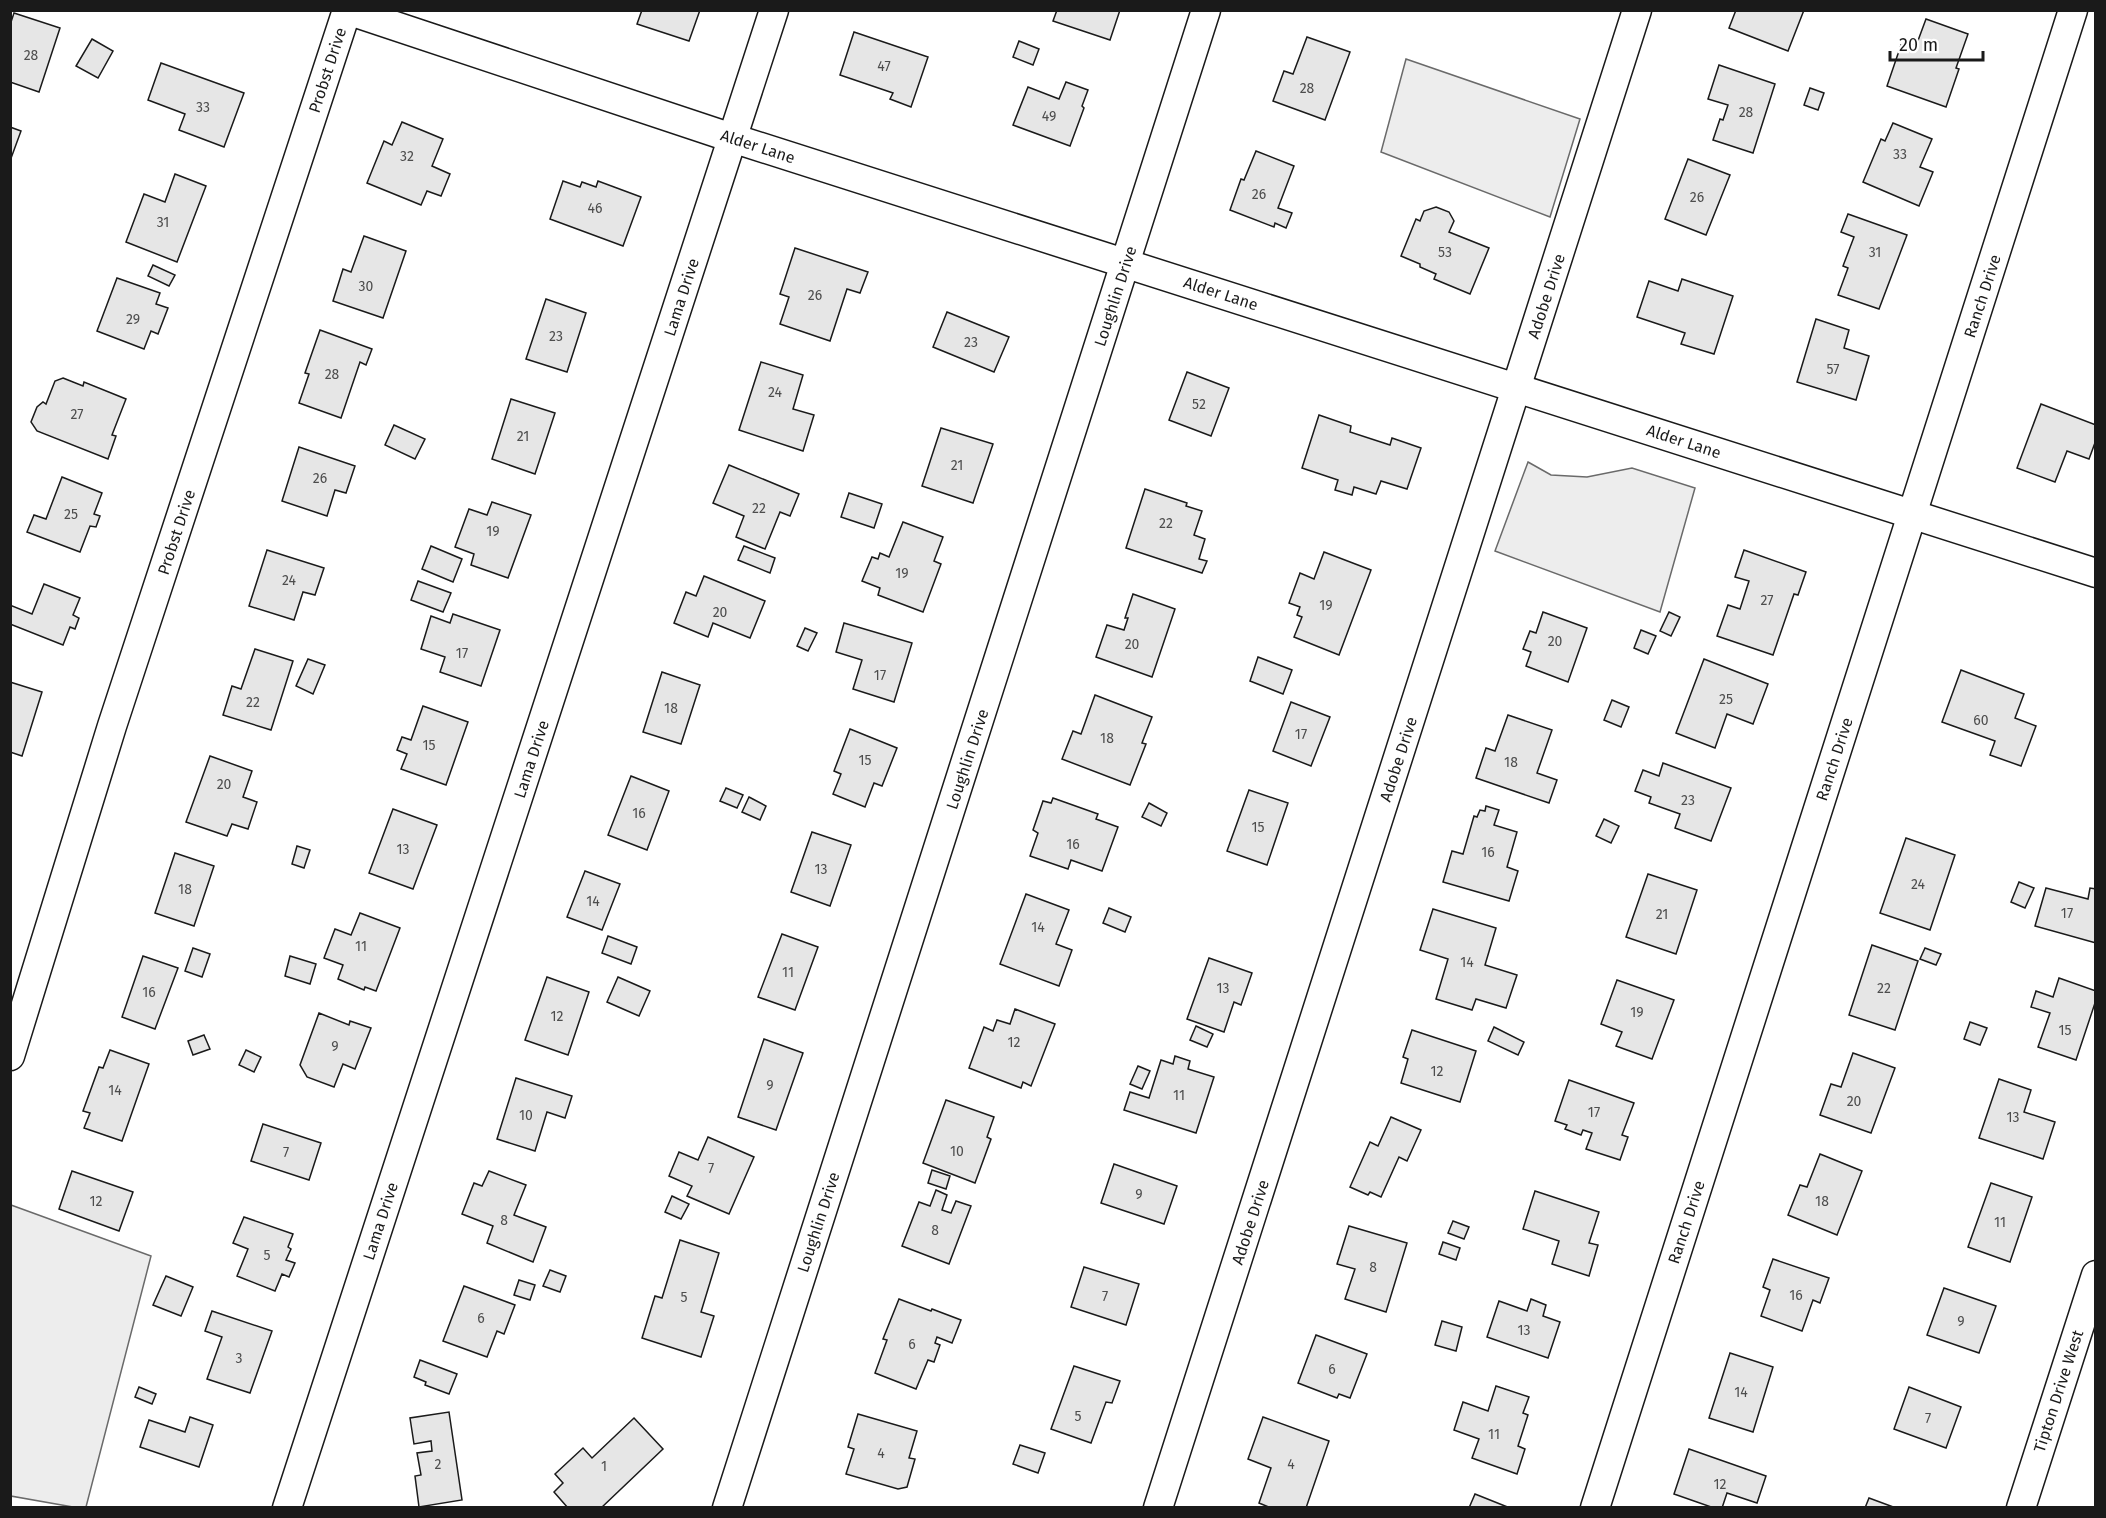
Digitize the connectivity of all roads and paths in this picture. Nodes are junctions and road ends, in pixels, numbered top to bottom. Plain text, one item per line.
1 (347, 10) edge
2 (774, 10) edge
3 (1206, 10) edge
4 (1637, 10) edge
5 (2073, 10) edge
6 (732, 138) junction
7 (1125, 263) junction
8 (1516, 387) junction
9 (1912, 514) junction
10 (2096, 573) edge
11 (10, 1056) edge
12 (2096, 1275) edge
13 (287, 1508) edge
14 (727, 1508) edge
15 (1158, 1508) edge
16 (1595, 1508) edge
17 (2021, 1508) edge

1 - 6 street, Alder Lane
1 - 11 street, Probst Drive
2 - 6 street, Lama Drive
3 - 7 street, Loughlin Drive
4 - 8 street, Adobe Drive
5 - 9 street, Ranch Drive
6 - 7 street, Alder Lane
6 - 13 street, Lama Drive
7 - 8 street, Alder Lane
7 - 14 street, Loughlin Drive
8 - 9 street, Alder Lane
8 - 15 street, Adobe Drive
9 - 10 street, Alder Lane
9 - 16 street, Ranch Drive
12 - 17 street, Tipton Drive West

